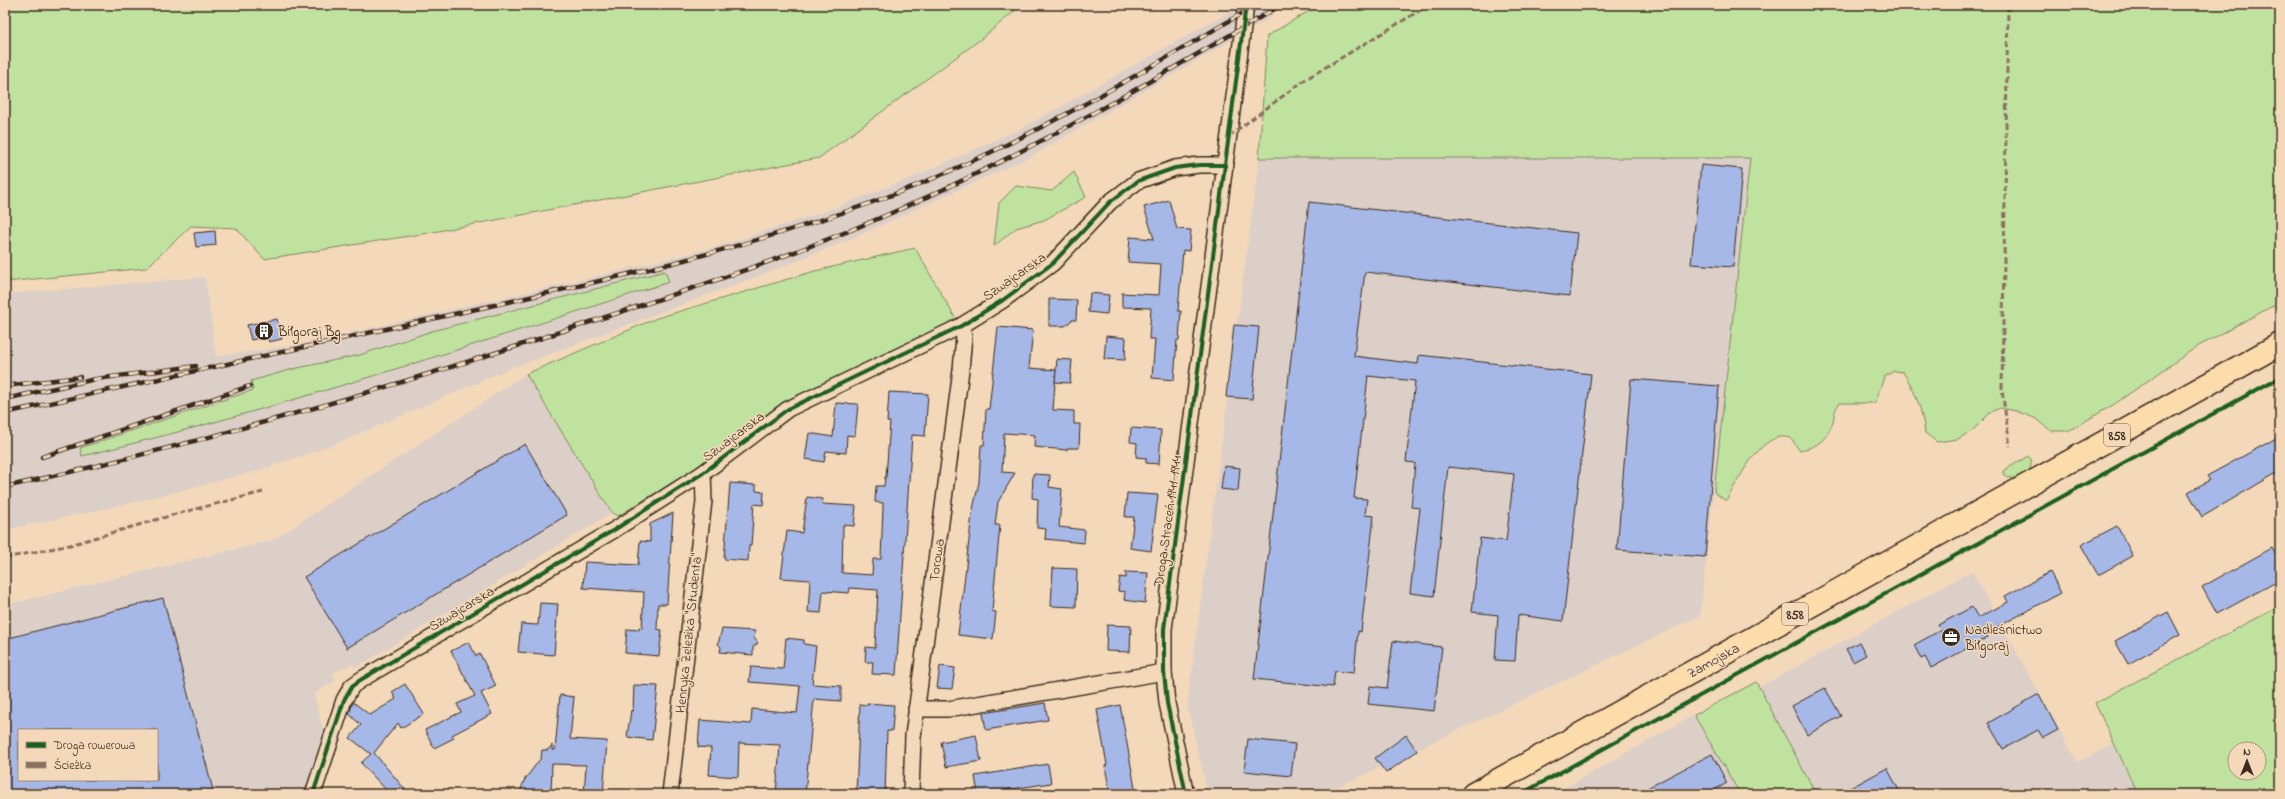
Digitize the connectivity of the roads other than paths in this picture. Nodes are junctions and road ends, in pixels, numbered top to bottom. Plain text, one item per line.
1 (1246, 5) edge
2 (1226, 165) junction
3 (961, 326) junction
4 (2280, 344) edge
5 (703, 473) junction
6 (1164, 672) junction
7 (916, 710) junction
8 (313, 794) edge
9 (670, 794) edge
10 (911, 794) edge
11 (1186, 794) edge
12 (1473, 794) edge

1 - 2 street, Droga Straceń 1941-1944
2 - 3 street, Szwajcarska
2 - 6 street, Droga Straceń 1941-1944
3 - 5 street, Szwajcarska
3 - 7 street, Torowa
4 - 12 main road, Zamojska / 858
5 - 8 street, Szwajcarska
5 - 9 street, Henryka Żelezika "Studenta"
6 - 7 street
6 - 11 street, Droga Straceń 1941-1944
7 - 10 street, Torowa

